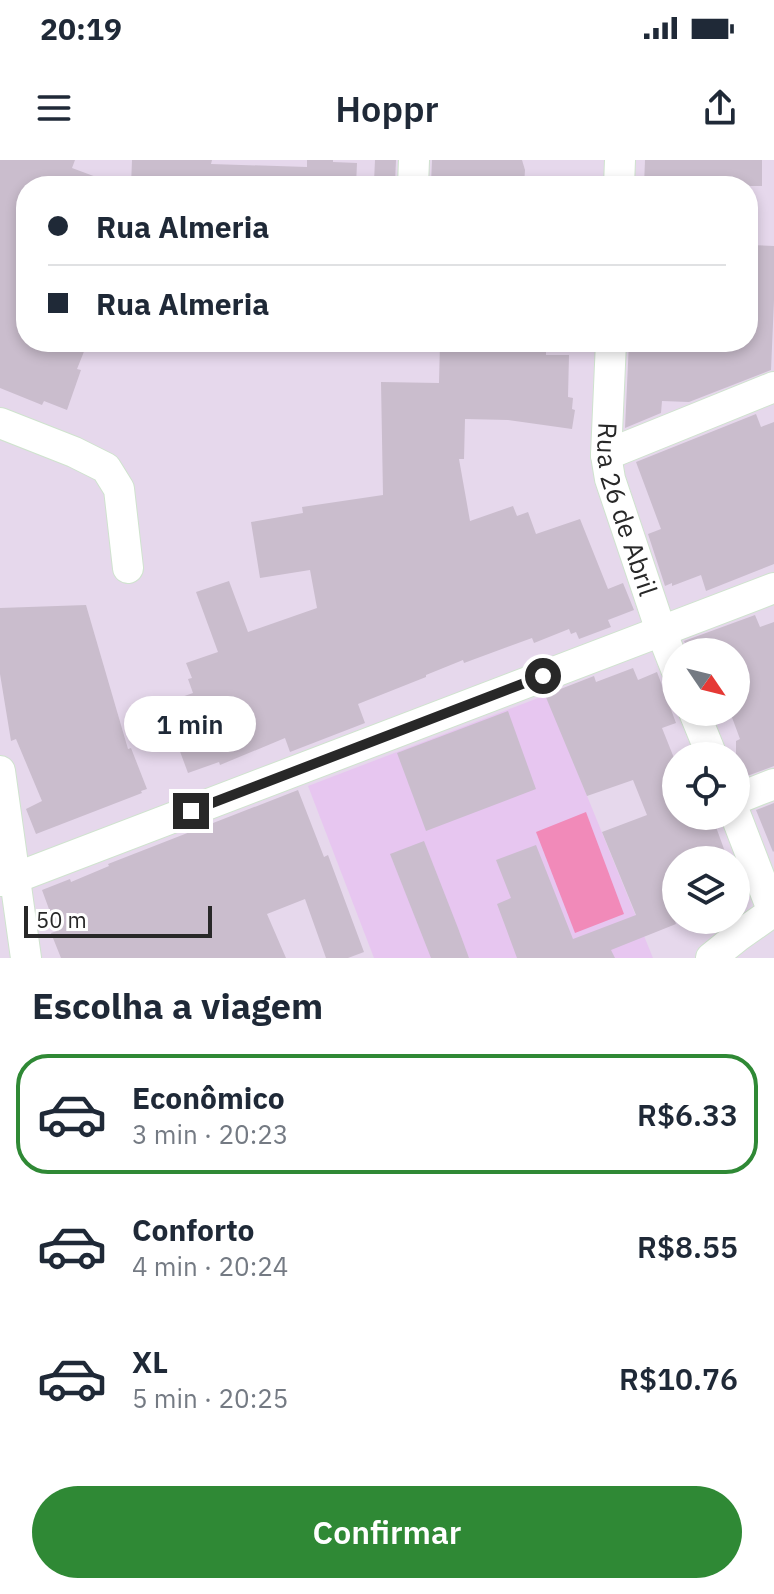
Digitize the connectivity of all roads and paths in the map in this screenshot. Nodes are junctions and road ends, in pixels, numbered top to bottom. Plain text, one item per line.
1 (611, 352) edge
2 (774, 387) edge
3 (0, 423) edge
4 (606, 455) junction
5 (128, 568) dead end
6 (774, 588) edge
7 (661, 631) junction
8 (664, 638) edge
9 (0, 771) edge
10 (774, 784) edge
11 (750, 793) edge
12 (741, 830) edge
13 (8, 879) edge
14 (773, 911) edge
15 (26, 958) edge
16 (711, 958) edge

1 - 4 street, Rua 26 de Abril
2 - 4 street
3 - 5 street
4 - 7 street, Rua 26 de Abril
6 - 7 street
7 - 8 street, Rua 26 de Abril
7 - 13 street
9 - 13 street
10 - 11 street
12 - 14 street
13 - 15 street
14 - 16 street

